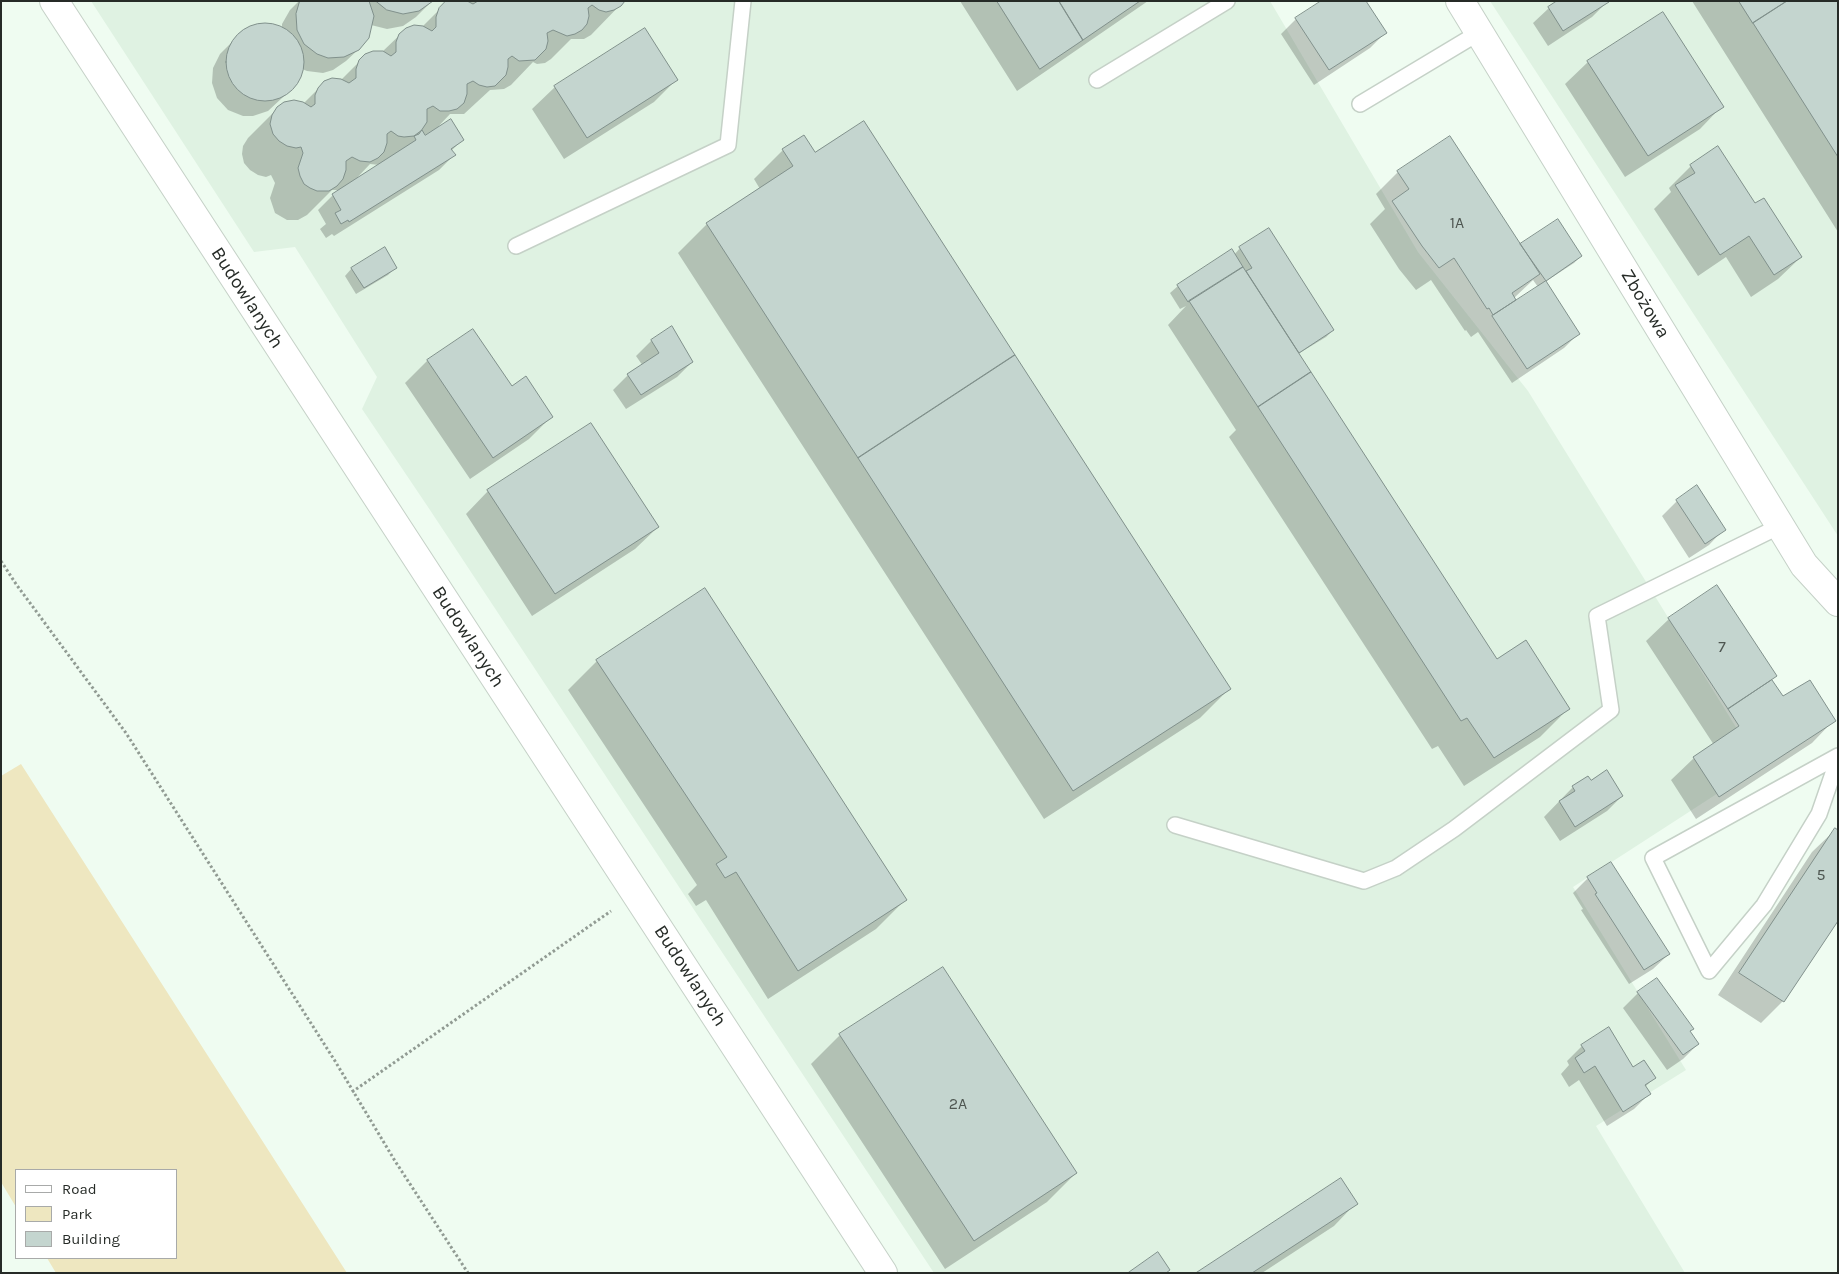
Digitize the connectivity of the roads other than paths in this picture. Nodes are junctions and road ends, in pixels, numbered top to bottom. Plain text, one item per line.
1 (54, 1) edge
2 (743, 1) edge
3 (1227, 1) edge
4 (1460, 1) edge
5 (1480, 32) junction
6 (1097, 80) dead end
7 (1360, 104) dead end
8 (516, 246) dead end
9 (1780, 526) junction
10 (1838, 602) edge
11 (1838, 758) edge
12 (1175, 825) dead end
13 (883, 1273) edge

1 - 13 street, Budowlanych
2 - 8 lane
3 - 6 lane
4 - 5 street, Zbożowa
5 - 7 lane
5 - 9 street, Zbożowa
9 - 10 street, Zbożowa
9 - 12 lane
11 - 11 lane

